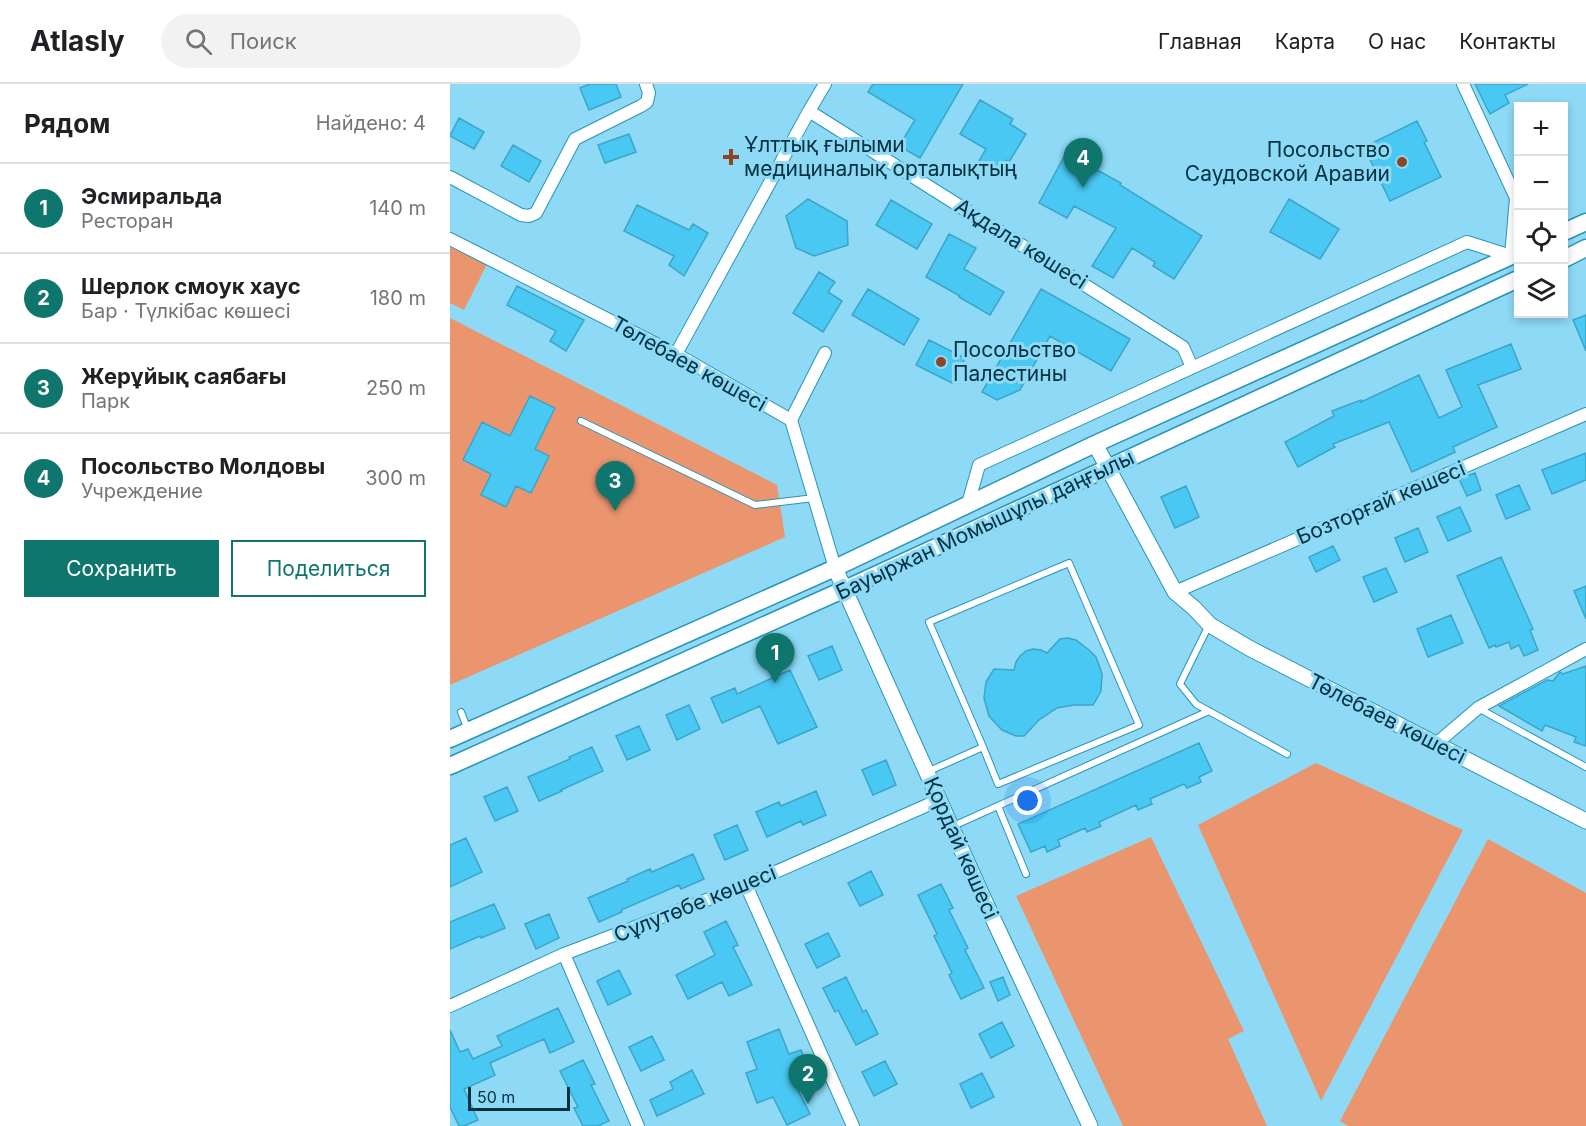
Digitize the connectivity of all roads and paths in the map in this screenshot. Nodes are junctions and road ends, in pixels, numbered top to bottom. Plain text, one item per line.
1 (646, 84) edge
2 (825, 84) edge
3 (1462, 84) edge
4 (809, 111) junction
5 (450, 177) edge
6 (1516, 210) edge
7 (1586, 222) edge
8 (1568, 230) edge
9 (450, 239) edge
10 (1586, 248) edge
11 (1514, 255) edge
12 (1514, 255) edge
13 (1568, 257) edge
14 (1514, 281) edge
15 (825, 353) dead end
16 (676, 354) junction
17 (1192, 368) junction
18 (1586, 414) edge
19 (791, 420) junction
20 (581, 421) dead end
21 (1095, 444) junction
22 (1108, 468) junction
23 (814, 498) junction
24 (968, 504) junction
25 (835, 568) junction
26 (845, 590) junction
27 (1175, 591) junction
28 (1210, 625) junction
29 (1586, 649) edge
30 (1478, 708) junction
31 (1209, 711) junction
32 (461, 712) dead end
33 (468, 731) junction
34 (450, 739) edge
35 (1437, 743) junction
36 (983, 747) junction
37 (1287, 754) dead end
38 (450, 766) edge
39 (1586, 767) edge
40 (927, 772) junction
41 (939, 800) junction
42 (998, 806) junction
43 (1586, 821) edge
44 (951, 827) junction
45 (1026, 874) dead end
46 (746, 885) junction
47 (564, 954) junction
48 (450, 1006) edge
49 (638, 1126) edge
50 (853, 1126) edge
51 (1090, 1126) edge

1 - 5 street
2 - 4 street
3 - 6 street
4 - 16 street
4 - 17 street, Ақдала көшесі
7 - 8 main road
9 - 16 street, Төлебаев көшесі
10 - 13 main road
11 - 17 street
12 - 21 main road, Бауыржан Момышұлы даңғылы
14 - 22 main road, Бауыржан Момышұлы даңғылы
15 - 19 street
16 - 19 street, Төлебаев көшесі
17 - 24 street
18 - 27 street, Бозторғай көшесі
19 - 23 street, Төлебаев көшесі
20 - 23 lane
21 - 22 street, Төлебаев көшесі
21 - 24 main road, Бауыржан Момышұлы даңғылы
22 - 26 main road, Бауыржан Момышұлы даңғылы
22 - 27 street, Төлебаев көшесі
23 - 25 street, Төлебаев көшесі
24 - 25 main road, Бауыржан Момышұлы даңғылы
25 - 26 street, Қордай көшесі
25 - 33 main road, Бауыржан Момышұлы даңғылы
26 - 38 main road, Бауыржан Момышұлы даңғылы
26 - 40 street, Қордай көшесі
27 - 28 street, Төлебаев көшесі
28 - 31 lane
28 - 35 street, Төлебаев көшесі
29 - 30 street
30 - 35 street
30 - 39 lane
31 - 37 lane
31 - 42 lane
32 - 33 lane
33 - 34 main road, Бауыржан Момышұлы даңғылы
35 - 43 street, Төлебаев көшесі
36 - 36 lane
36 - 40 lane
40 - 41 street, Қордай көшесі
41 - 44 street, Қордай көшесі
41 - 46 street, Сұлутөбе көшесі
42 - 44 lane
42 - 45 lane
44 - 51 street, Қордай көшесі
46 - 47 street, Сұлутөбе көшесі
46 - 50 street
47 - 48 street, Сұлутөбе көшесі
47 - 49 street

